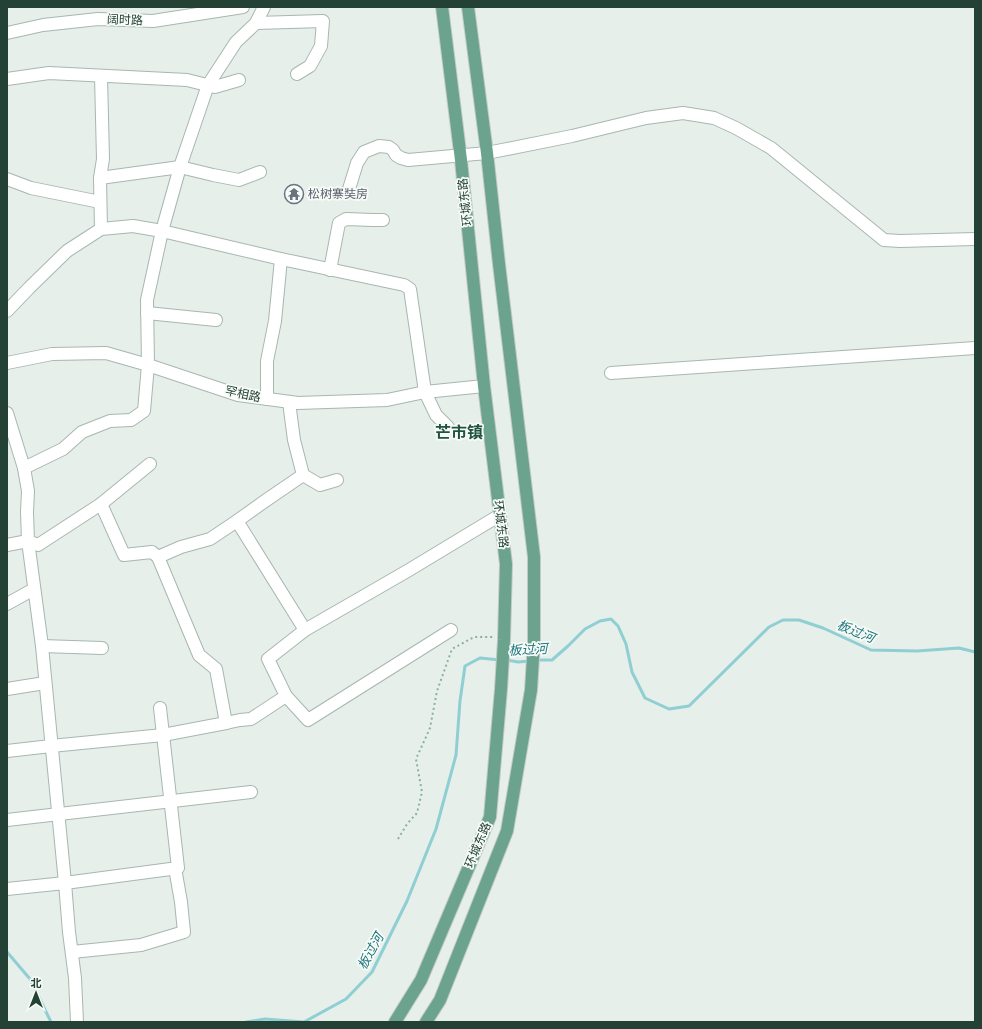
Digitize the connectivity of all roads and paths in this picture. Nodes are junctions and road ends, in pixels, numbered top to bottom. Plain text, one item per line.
1 (243, 7) edge
2 (264, 7) edge
3 (442, 7) edge
4 (468, 7) edge
5 (256, 23) junction
6 (7, 33) edge
7 (297, 74) dead end
8 (101, 76) junction
9 (7, 79) edge
10 (239, 80) dead end
11 (208, 85) junction
12 (487, 152) junction
13 (460, 155) junction
14 (180, 167) junction
15 (260, 172) dead end
16 (100, 178) junction
17 (7, 179) edge
18 (349, 189) dead end
19 (100, 202) junction
20 (383, 220) dead end
21 (101, 229) junction
22 (162, 231) junction
23 (975, 239) edge
24 (281, 259) junction
25 (330, 270) junction
26 (7, 311) edge
27 (147, 314) junction
28 (216, 320) dead end
29 (975, 348) edge
30 (7, 363) edge
31 (148, 365) junction
32 (611, 373) dead end
33 (484, 386) junction
34 (425, 392) junction
35 (267, 398) junction
36 (289, 402) junction
37 (7, 413) edge
38 (448, 427) dead end
39 (150, 464) dead end
40 (24, 468) junction
41 (303, 475) junction
42 (337, 480) dead end
43 (101, 504) junction
44 (500, 515) junction
45 (237, 521) junction
46 (28, 541) junction
47 (7, 545) edge
48 (158, 557) junction
49 (34, 589) junction
50 (7, 604) edge
51 (305, 630) junction
52 (451, 630) dead end
53 (504, 639) junction
54 (42, 646) junction
55 (102, 648) dead end
56 (45, 683) junction
57 (7, 689) edge
58 (286, 696) junction
59 (160, 708) dead end
60 (226, 723) junction
61 (163, 735) junction
62 (51, 746) junction
63 (7, 752) edge
64 (251, 792) dead end
65 (171, 800) junction
66 (58, 813) junction
67 (7, 820) edge
68 (398, 840) dead end
69 (175, 868) junction
70 (65, 883) junction
71 (7, 889) edge
72 (72, 952) junction
73 (77, 1022) edge
74 (395, 1022) edge
75 (426, 1022) edge

1 - 6 street, 阔时路
2 - 5 street
3 - 13 main road, 环城东路
4 - 12 main road, 环城东路
5 - 7 street
5 - 11 street
8 - 9 street
8 - 11 street
8 - 16 street
10 - 11 street
11 - 14 street
12 - 13 street
12 - 23 street
12 - 75 main road, 环城东路
13 - 18 street
13 - 33 main road, 环城东路
14 - 15 street
14 - 16 street
14 - 22 street
16 - 19 street
17 - 19 street
19 - 21 street
20 - 25 street
21 - 22 street
21 - 26 street
22 - 24 street
22 - 27 street
24 - 25 street
24 - 35 street
25 - 34 street
27 - 28 street
27 - 31 street
29 - 32 street
30 - 31 street, 罕相路
31 - 35 street, 罕相路
31 - 40 street
33 - 34 street, 罕相路
33 - 44 main road, 环城东路
34 - 36 street, 罕相路
34 - 38 street
35 - 36 street, 罕相路
36 - 41 street
37 - 40 street
39 - 43 street
40 - 46 street
41 - 42 street
41 - 45 street
43 - 46 street
43 - 48 street
44 - 51 street
44 - 53 main road, 环城东路
45 - 48 street
45 - 51 street
46 - 47 street
46 - 49 street
48 - 60 street
49 - 50 street
49 - 54 street
51 - 58 street
52 - 58 street
53 - 68 path
53 - 74 main road, 环城东路
54 - 55 street
54 - 56 street
56 - 57 street
56 - 62 street
58 - 60 street
59 - 61 street
60 - 61 street
61 - 62 street
61 - 65 street
62 - 63 street
62 - 66 street
64 - 65 street
65 - 66 street
65 - 69 street
66 - 67 street
66 - 70 street
69 - 70 street
69 - 72 street
70 - 71 street
70 - 72 street
72 - 73 street

